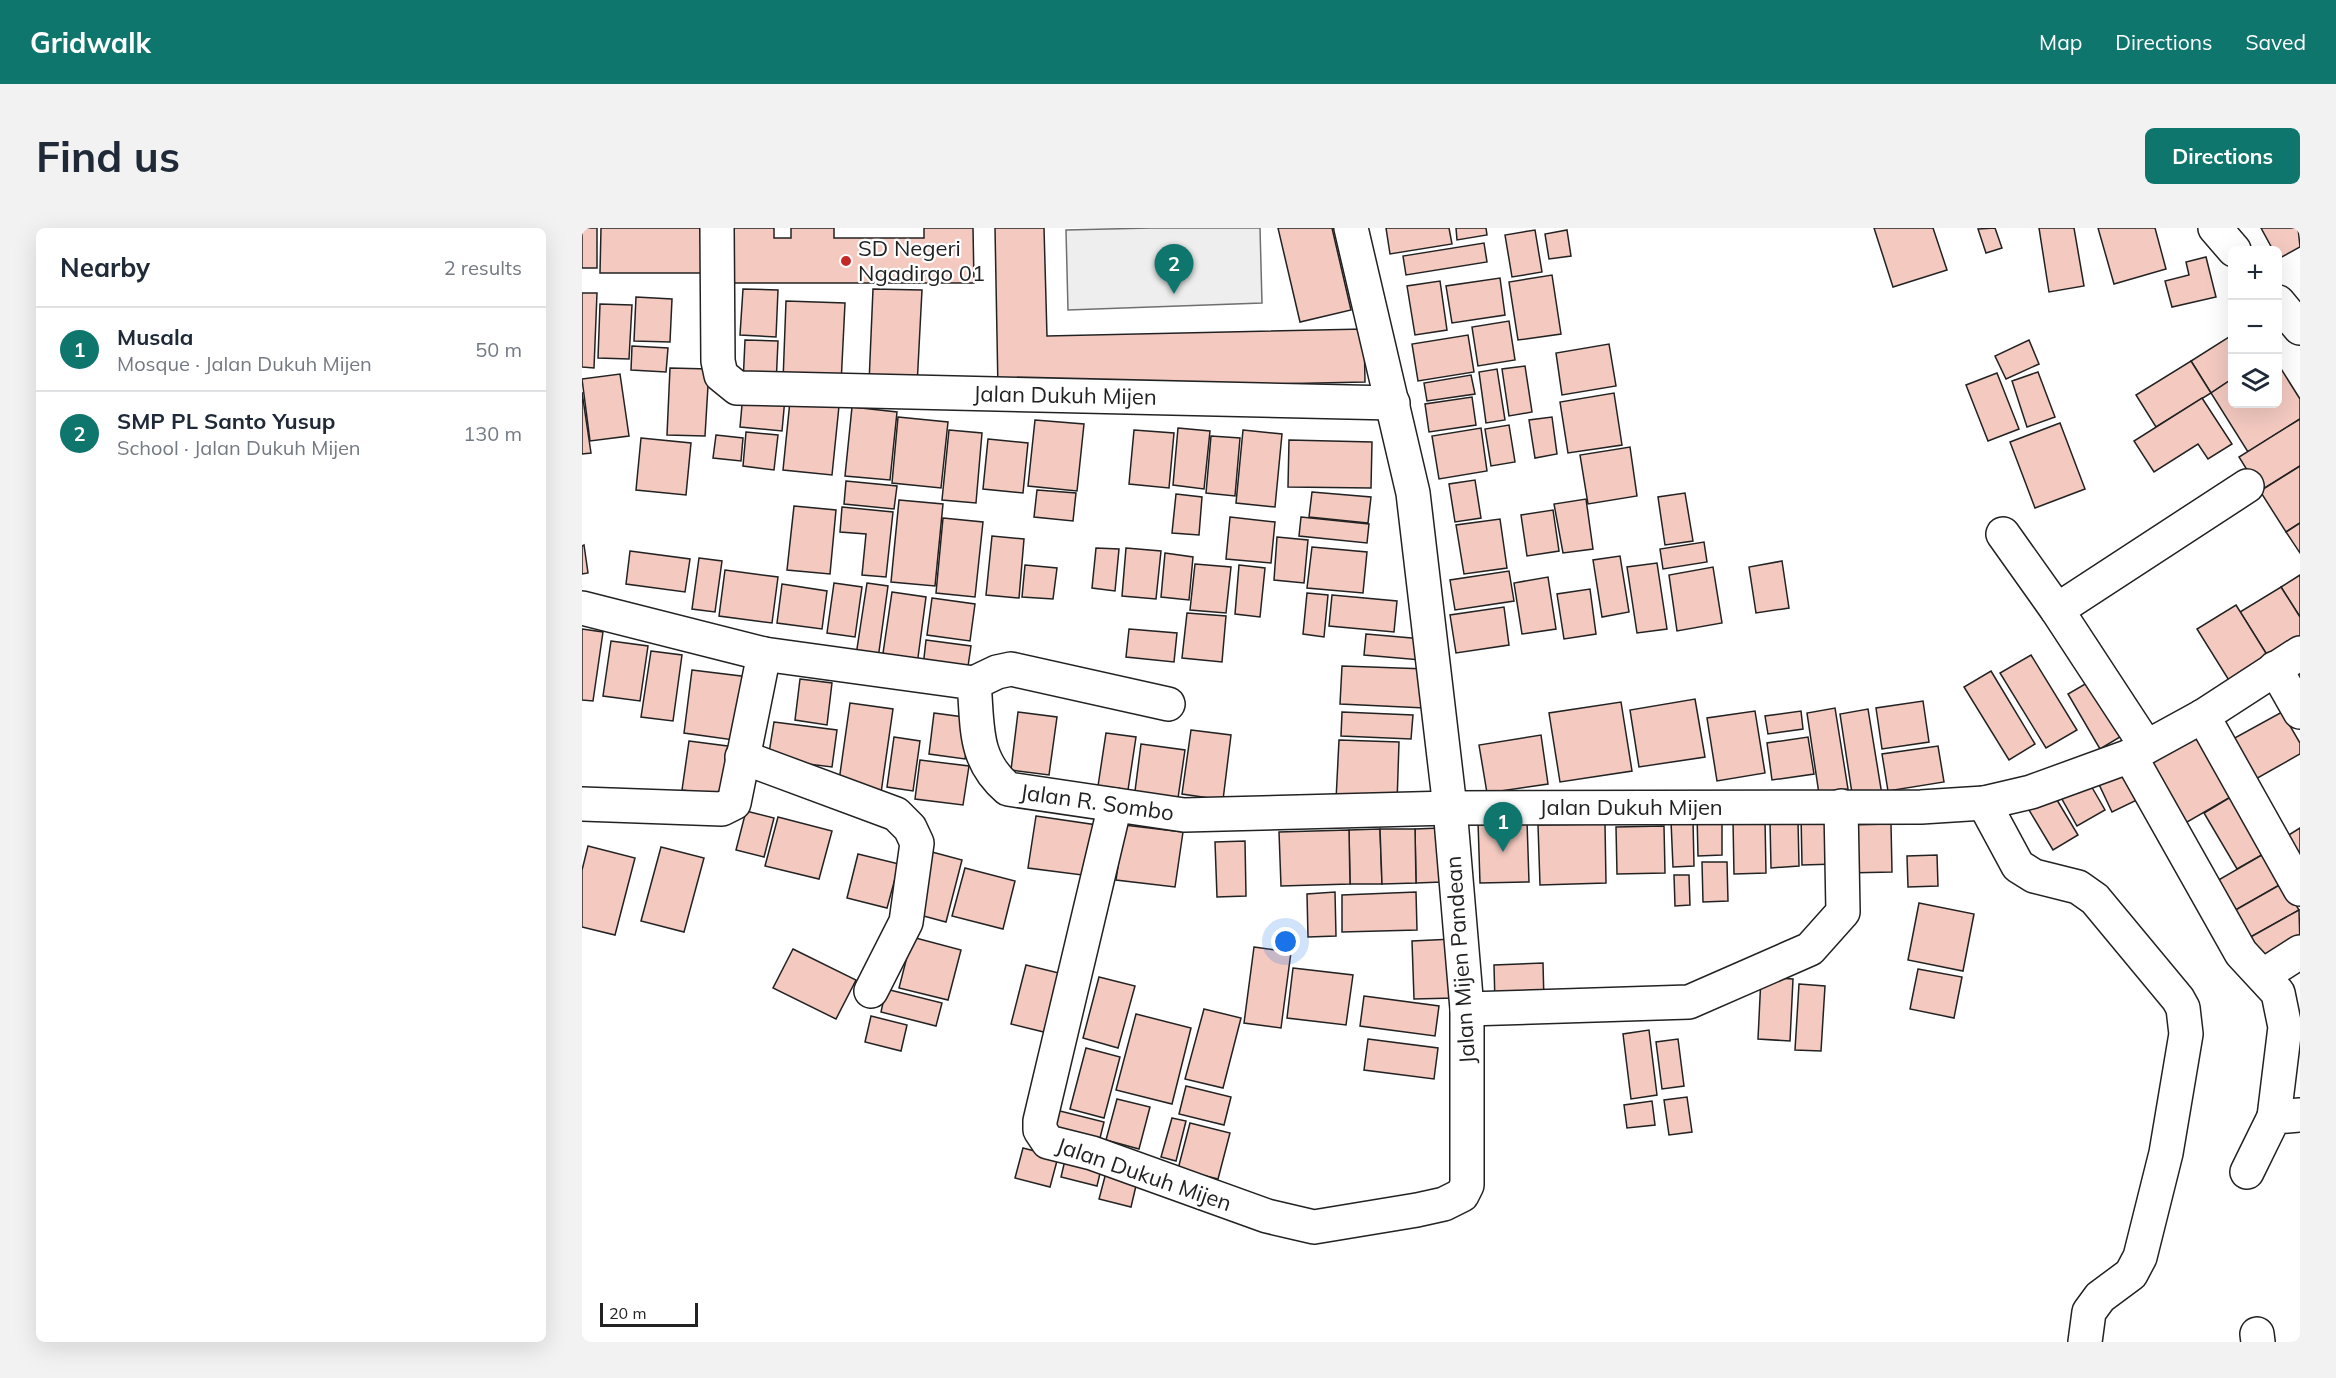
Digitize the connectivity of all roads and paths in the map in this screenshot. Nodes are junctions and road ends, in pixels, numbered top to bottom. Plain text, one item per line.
1 (717, 228) edge
2 (1351, 228) edge
3 (2215, 228) edge
4 (2231, 246) edge
5 (2282, 308) edge
6 (2300, 328) edge
7 (1393, 403) junction
8 (2247, 486) dead end
9 (2003, 534) dead end
10 (582, 608) edge
11 (2057, 610) junction
12 (764, 654) junction
13 (2287, 660) edge
14 (974, 684) junction
15 (1168, 704) dead end
16 (2300, 712) edge
17 (2203, 716) junction
18 (2138, 751) junction
19 (742, 757) junction
20 (1984, 803) junction
21 (582, 804) edge
22 (1115, 805) junction
23 (1841, 806) junction
24 (1450, 808) junction
25 (2300, 889) edge
26 (2300, 952) edge
27 (2264, 975) junction
28 (871, 991) dead end
29 (1467, 1009) junction
30 (2287, 1116) edge
31 (2247, 1172) dead end
32 (1467, 1185) joint
33 (2085, 1342) edge

1 - 7 street, Jalan Dukuh Mijen
2 - 7 street
3 - 4 street
5 - 6 street
7 - 24 street
8 - 11 street
9 - 11 street
10 - 12 street
11 - 18 street
12 - 14 street
12 - 19 street
13 - 16 street, Jalan Dukuh Mijen
13 - 17 street, Jalan Dukuh Mijen
14 - 15 street
14 - 22 street, Jalan R. Sombo
17 - 18 street, Jalan Dukuh Mijen
17 - 25 street
18 - 20 street, Jalan Dukuh Mijen
18 - 27 street
19 - 21 street
19 - 28 street
20 - 23 street, Jalan Dukuh Mijen
20 - 33 street
22 - 24 street, Jalan R. Sombo
22 - 32 street, Jalan Dukuh Mijen
23 - 24 street, Jalan Dukuh Mijen
23 - 29 street
24 - 29 street, Jalan Mijen Pandean
26 - 27 street
27 - 30 street
29 - 32 street, Jalan Mijen Pandean
30 - 31 street

